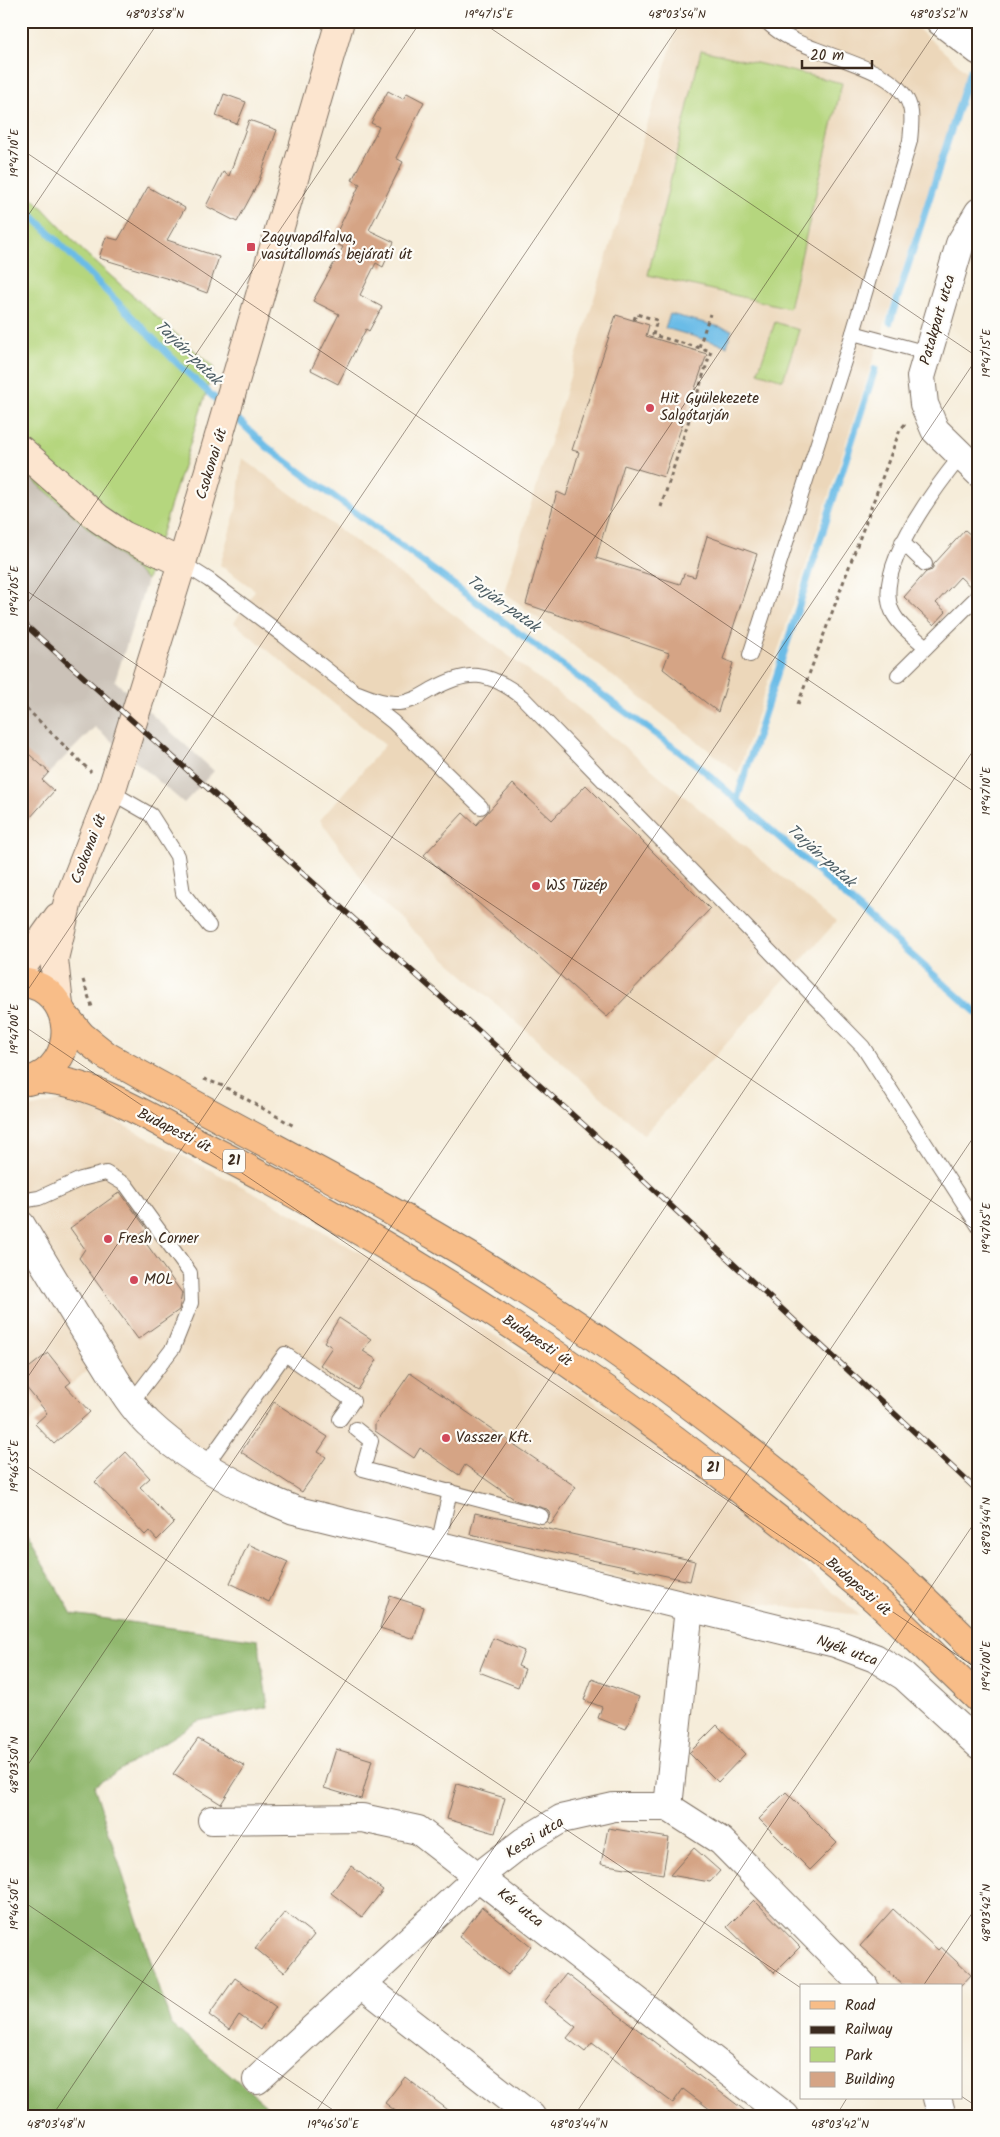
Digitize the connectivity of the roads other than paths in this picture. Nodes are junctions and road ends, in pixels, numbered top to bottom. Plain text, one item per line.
1 (340, 21) edge
2 (766, 21) edge
3 (948, 28) edge
4 (979, 51) edge
5 (979, 212) edge
6 (853, 333) junction
7 (927, 353) junction
8 (21, 450) edge
9 (970, 464) edge
10 (902, 542) junction
11 (182, 563) junction
12 (924, 564) dead end
13 (979, 595) edge
14 (926, 647) junction
15 (750, 655) dead end
16 (898, 675) dead end
17 (358, 693) junction
18 (111, 792) junction
19 (481, 806) dead end
20 (68, 901) junction
21 (209, 926) dead end
22 (21, 969) edge
23 (21, 982) edge
24 (61, 1010) junction
25 (28, 1081) edge
26 (21, 1201) edge
27 (21, 1225) edge
28 (979, 1227) edge
29 (131, 1403) junction
30 (340, 1419) dead end
31 (356, 1429) dead end
32 (205, 1466) junction
33 (450, 1491) junction
34 (541, 1516) dead end
35 (438, 1545) junction
36 (689, 1608) junction
37 (979, 1653) edge
38 (979, 1699) edge
39 (979, 1746) edge
40 (668, 1807) junction
41 (212, 1820) dead end
42 (479, 1876) junction
43 (362, 1984) junction
44 (862, 1984) edge
45 (257, 2080) dead end
46 (938, 2100) edge
47 (532, 2116) edge
48 (785, 2116) edge
49 (942, 2116) edge

1 - 11 main road, Csokonai út
2 - 6 lane
3 - 4 street
5 - 7 street, Patakpart utca
6 - 7 lane
6 - 15 lane
7 - 9 street, Patakpart utca
8 - 11 main road
9 - 10 lane
10 - 12 lane
10 - 14 lane
11 - 17 lane
11 - 18 main road, Csokonai út
13 - 14 lane
14 - 16 lane
17 - 19 lane
17 - 28 lane
18 - 20 main road, Csokonai út
18 - 21 lane
20 - 22 main road
20 - 24 main road
23 - 24 main road, 21
24 - 25 main road, 21
24 - 37 main road, 21
25 - 38 main road, Budapesti út / 21
26 - 29 lane
27 - 29 street
29 - 32 street
30 - 32 lane
31 - 33 lane
32 - 35 street
33 - 34 lane
33 - 35 lane
35 - 36 street
36 - 39 street, Nyék utca
36 - 40 street
40 - 42 street, Keszi utca
40 - 44 street
41 - 42 street, Kér utca
42 - 43 street, Keszi utca
42 - 48 street, Kér utca
43 - 45 street, Keszi utca
43 - 47 street
46 - 49 street

